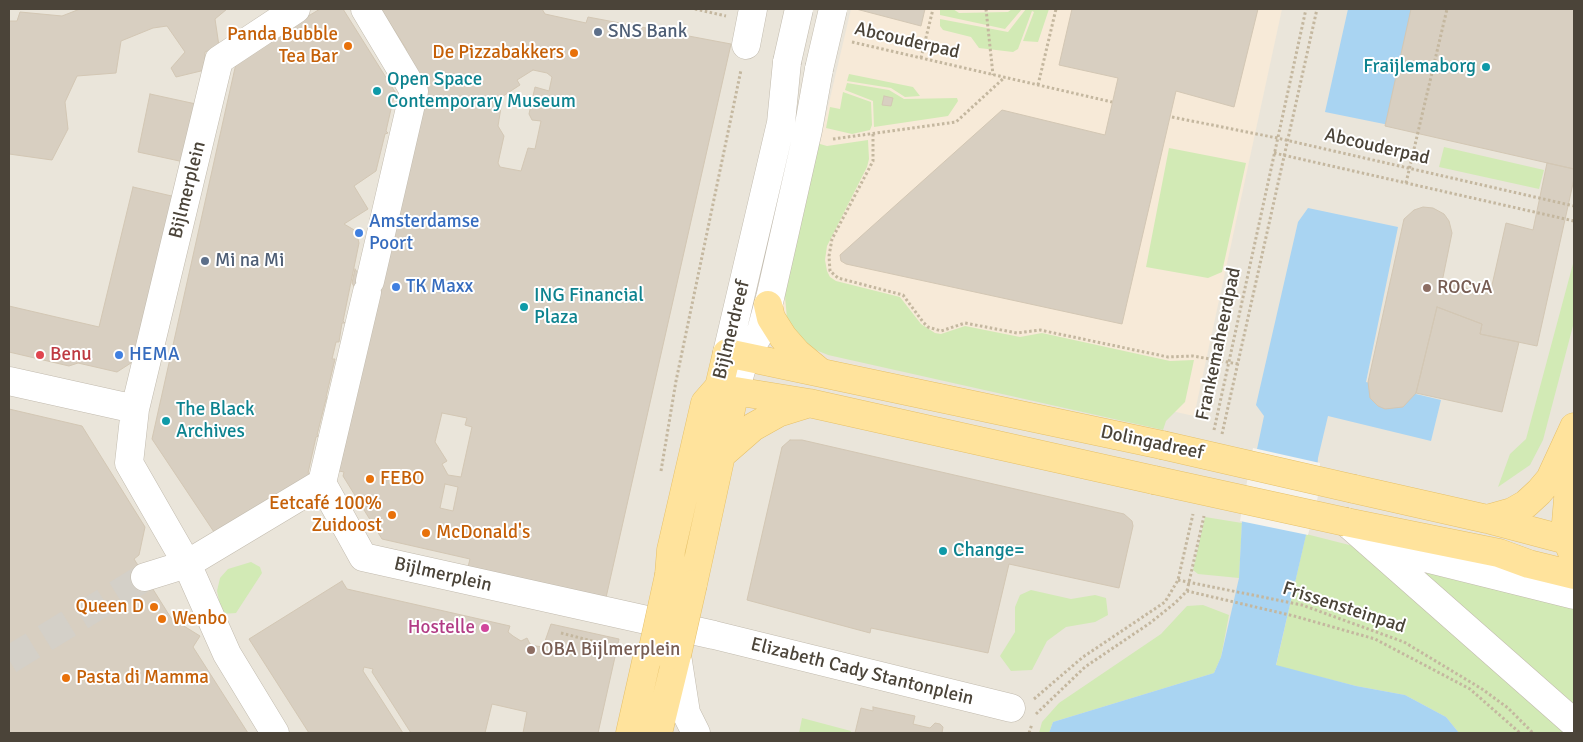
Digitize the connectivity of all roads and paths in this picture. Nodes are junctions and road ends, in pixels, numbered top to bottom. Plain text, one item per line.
1 (296, 9) edge
2 (365, 9) edge
3 (695, 9) edge
4 (799, 9) edge
5 (833, 9) edge
6 (933, 9) edge
7 (986, 9) edge
8 (1056, 9) edge
9 (1306, 9) edge
10 (1317, 9) edge
11 (1447, 9) edge
12 (748, 35) edge
13 (843, 40) dead end
14 (921, 58) junction
15 (993, 75) junction
16 (1005, 78) junction
17 (1038, 85) junction
18 (1112, 102) dead end
19 (1172, 117) dead end
20 (873, 134) junction
21 (1277, 138) junction
22 (839, 139) dead end
23 (1288, 141) junction
24 (1274, 153) junction
25 (1285, 155) junction
26 (1409, 168) junction
27 (1406, 183) junction
28 (1574, 206) edge
29 (1574, 222) edge
30 (768, 305) junction
31 (736, 355) junction
32 (1229, 362) junction
33 (1238, 364) junction
34 (821, 373) junction
35 (9, 381) edge
36 (727, 389) junction
37 (809, 404) junction
38 (135, 409) junction
39 (1574, 427) edge
40 (1222, 436) dead end
41 (1212, 438) dead end
42 (720, 455) junction
43 (1574, 463) edge
44 (660, 478) dead end
45 (322, 483) junction
46 (1194, 510) dead end
47 (1204, 514) dead end
48 (1488, 519) junction
49 (1346, 522) junction
50 (1572, 543) edge
51 (1499, 553) junction
52 (187, 564) junction
53 (1574, 575) edge
54 (146, 576) tunnel mouth
55 (681, 580) junction
56 (1178, 580) junction
57 (1189, 582) junction
58 (1186, 591) junction
59 (1574, 595) edge
60 (561, 633) dead end
61 (714, 635) joint
62 (652, 651) junction
63 (1020, 707) joint
64 (1574, 723) edge
65 (275, 733) edge
66 (630, 733) edge
67 (641, 733) edge
68 (658, 733) edge
69 (696, 733) edge
70 (1029, 733) edge
71 (1520, 733) edge
72 (1533, 733) edge

1 - 38 street, Bijlmerplein
2 - 45 street
3 - 12 path
4 - 31 street, Bijlmerdreef, bridge
5 - 30 street, Bijlmerdreef, bridge
6 - 14 path
7 - 15 path
8 - 17 path
9 - 21 path, Frankemaheerdpad
10 - 23 path
11 - 26 path
12 - 44 path
13 - 14 path, Abcouderpad
14 - 15 path, Abcouderpad
15 - 16 path, Abcouderpad
16 - 17 path, Abcouderpad
16 - 20 path
17 - 18 path, Abcouderpad
19 - 21 path, Abcouderpad
20 - 22 path
20 - 32 path
21 - 23 path, Abcouderpad
21 - 24 path, Frankemaheerdpad
23 - 25 path
23 - 26 path, Abcouderpad
24 - 25 path
24 - 32 path, Frankemaheerdpad
25 - 27 path
25 - 33 path
26 - 27 path
26 - 28 path, Abcouderpad
27 - 29 path
30 - 31 street, Bijlmerdreef
30 - 34 main road
31 - 34 main road, Dolingadreef
31 - 36 street, Bijlmerdreef
32 - 33 path
32 - 41 path, Frankemaheerdpad
33 - 40 path
34 - 48 main road, Dolingadreef, bridge
35 - 38 street
36 - 37 main road, Dolingadreef
36 - 42 main road, Bijlmerdreef
36 - 55 main road, Bijlmerdreef
37 - 42 main road
37 - 49 main road, Dolingadreef, bridge
38 - 52 street, Bijlmerplein
39 - 48 main road
42 - 55 main road, Bijlmerdreef
43 - 50 main road
45 - 52 street
45 - 61 street, Bijlmerplein
46 - 56 path
47 - 57 path
48 - 50 main road, Dolingadreef
49 - 51 main road, Dolingadreef
49 - 59 street, Dolingadreef
49 - 64 street
50 - 51 main road
51 - 53 main road, Dolingadreef
52 - 54 street
52 - 65 street, Bijlmerplein
55 - 62 main road, Bijlmerdreef, bridge
56 - 57 path, Frissensteinpad
56 - 63 path
57 - 58 path
57 - 72 path, Frissensteinpad
58 - 70 path
58 - 71 path
60 - 62 path
61 - 63 street, Elizabeth Cady Stantonplein
62 - 66 main road, Bijlmerdreef
62 - 67 street
62 - 68 main road, Bijlmerdreef
62 - 69 street

